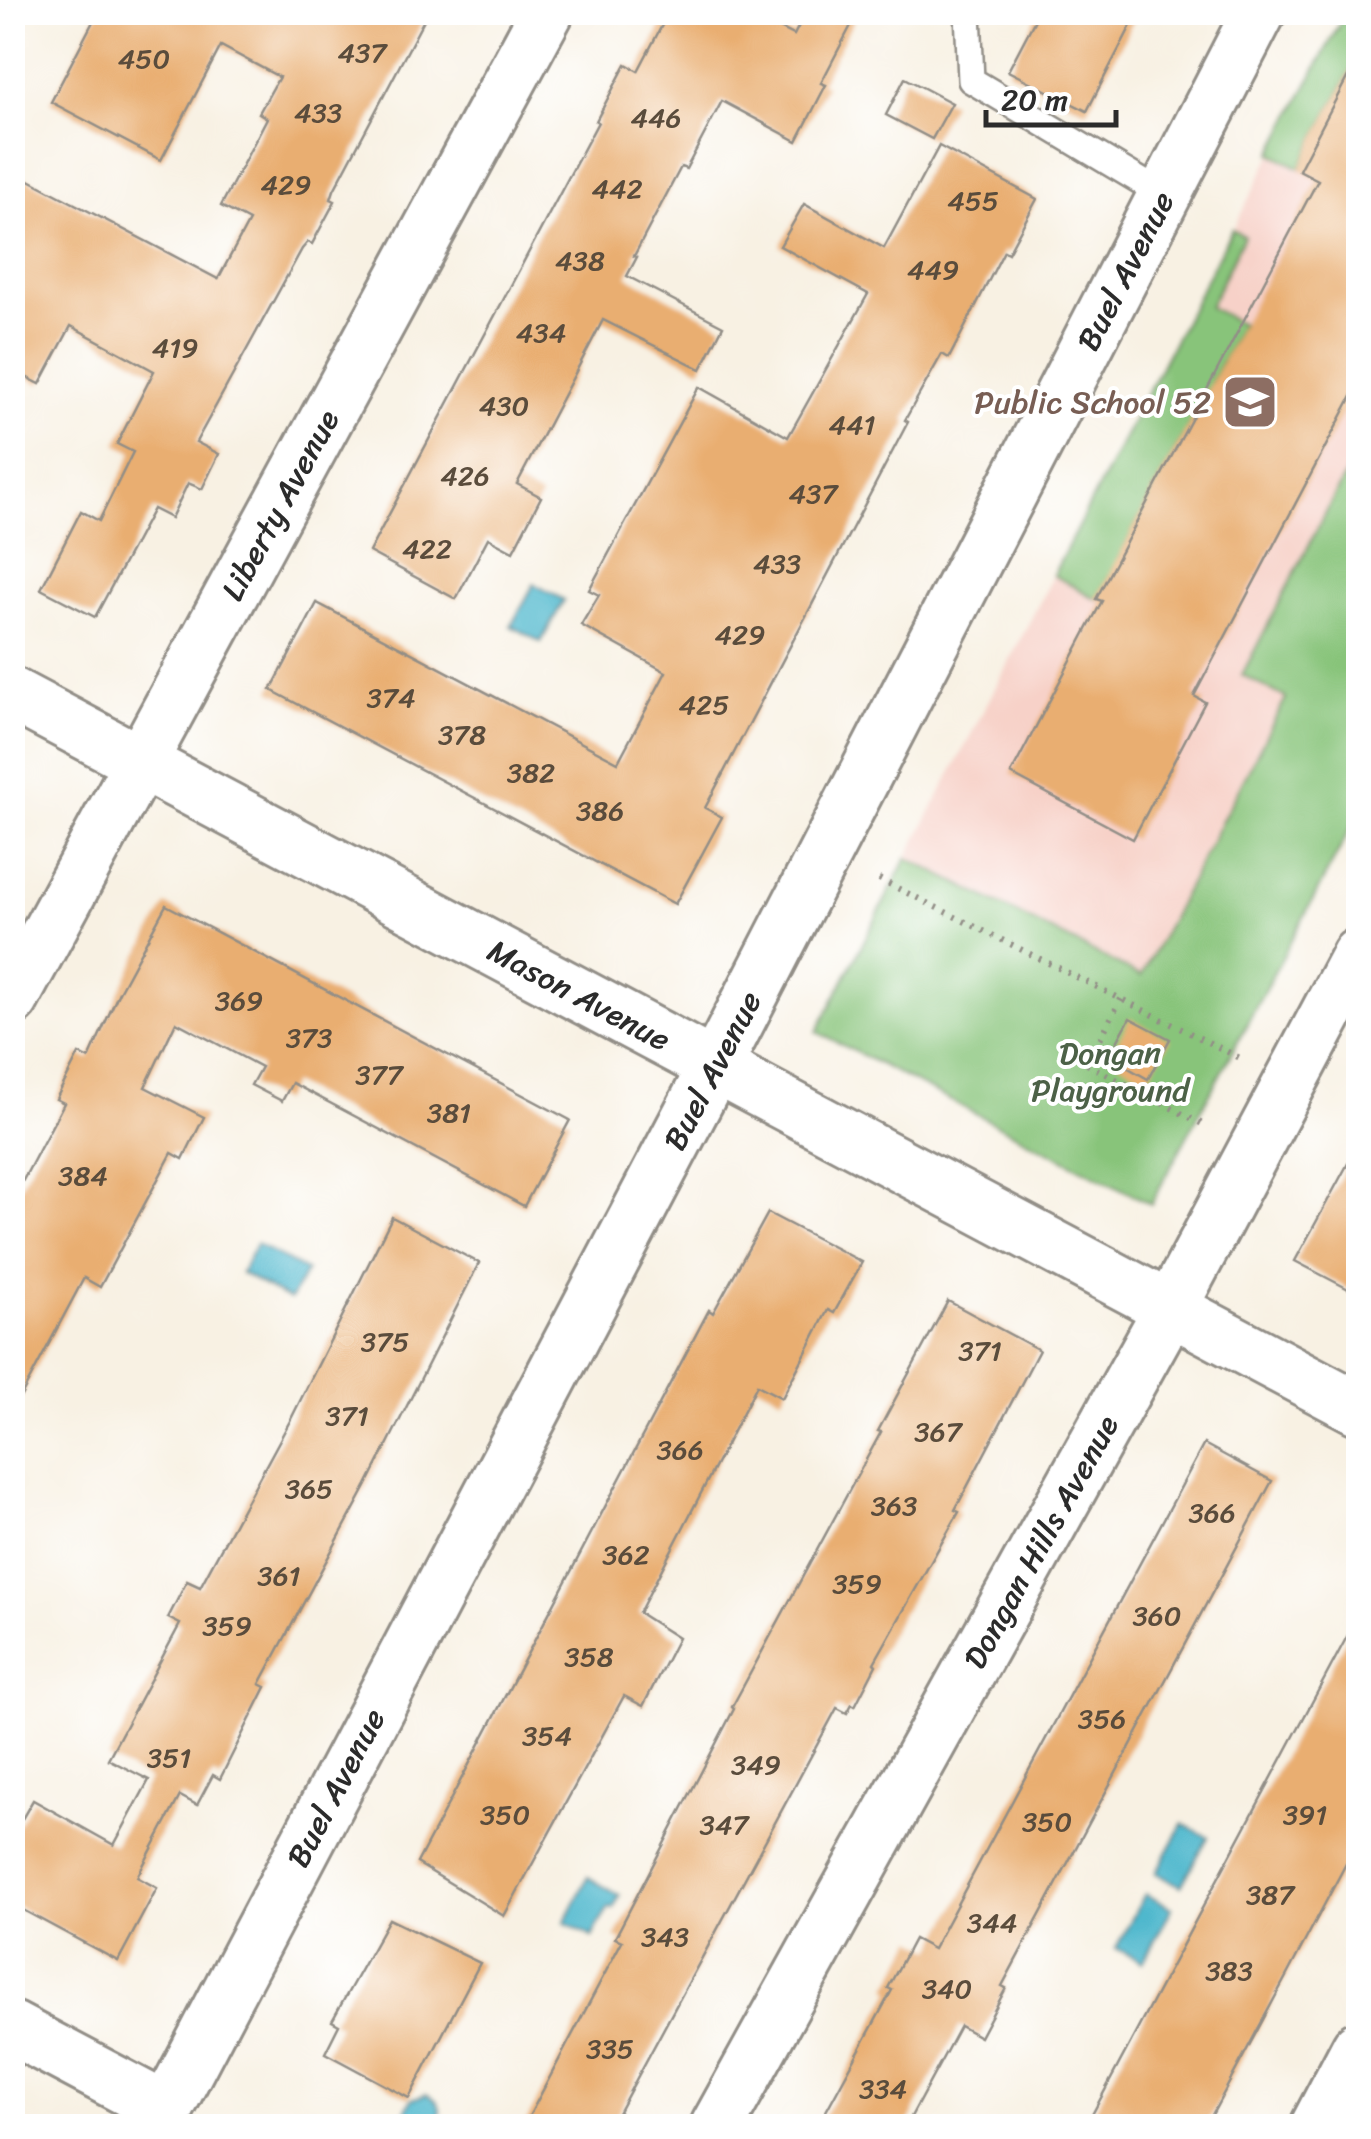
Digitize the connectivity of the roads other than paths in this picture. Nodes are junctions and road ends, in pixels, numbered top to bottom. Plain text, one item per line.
1 (548, 12) edge
2 (968, 12) edge
3 (1258, 12) edge
4 (1164, 195) junction
5 (12, 694) edge
6 (138, 763) junction
7 (1358, 954) edge
8 (12, 999) edge
9 (715, 1066) junction
10 (1171, 1308) junction
11 (1358, 1408) edge
12 (12, 2028) edge
13 (1358, 2048) edge
14 (162, 2118) edge
15 (718, 2126) edge
16 (1317, 2126) edge

1 - 6 street, Liberty Avenue
2 - 4 lane
3 - 4 street, Buel Avenue
4 - 9 street, Buel Avenue
5 - 6 street, Mason Avenue
6 - 8 street, Liberty Avenue
6 - 9 street, Mason Avenue
7 - 10 street, Dongan Hills Avenue
9 - 10 street, Mason Avenue
9 - 14 street, Buel Avenue
10 - 11 street, Mason Avenue
10 - 15 street, Dongan Hills Avenue
12 - 14 street
13 - 16 street

